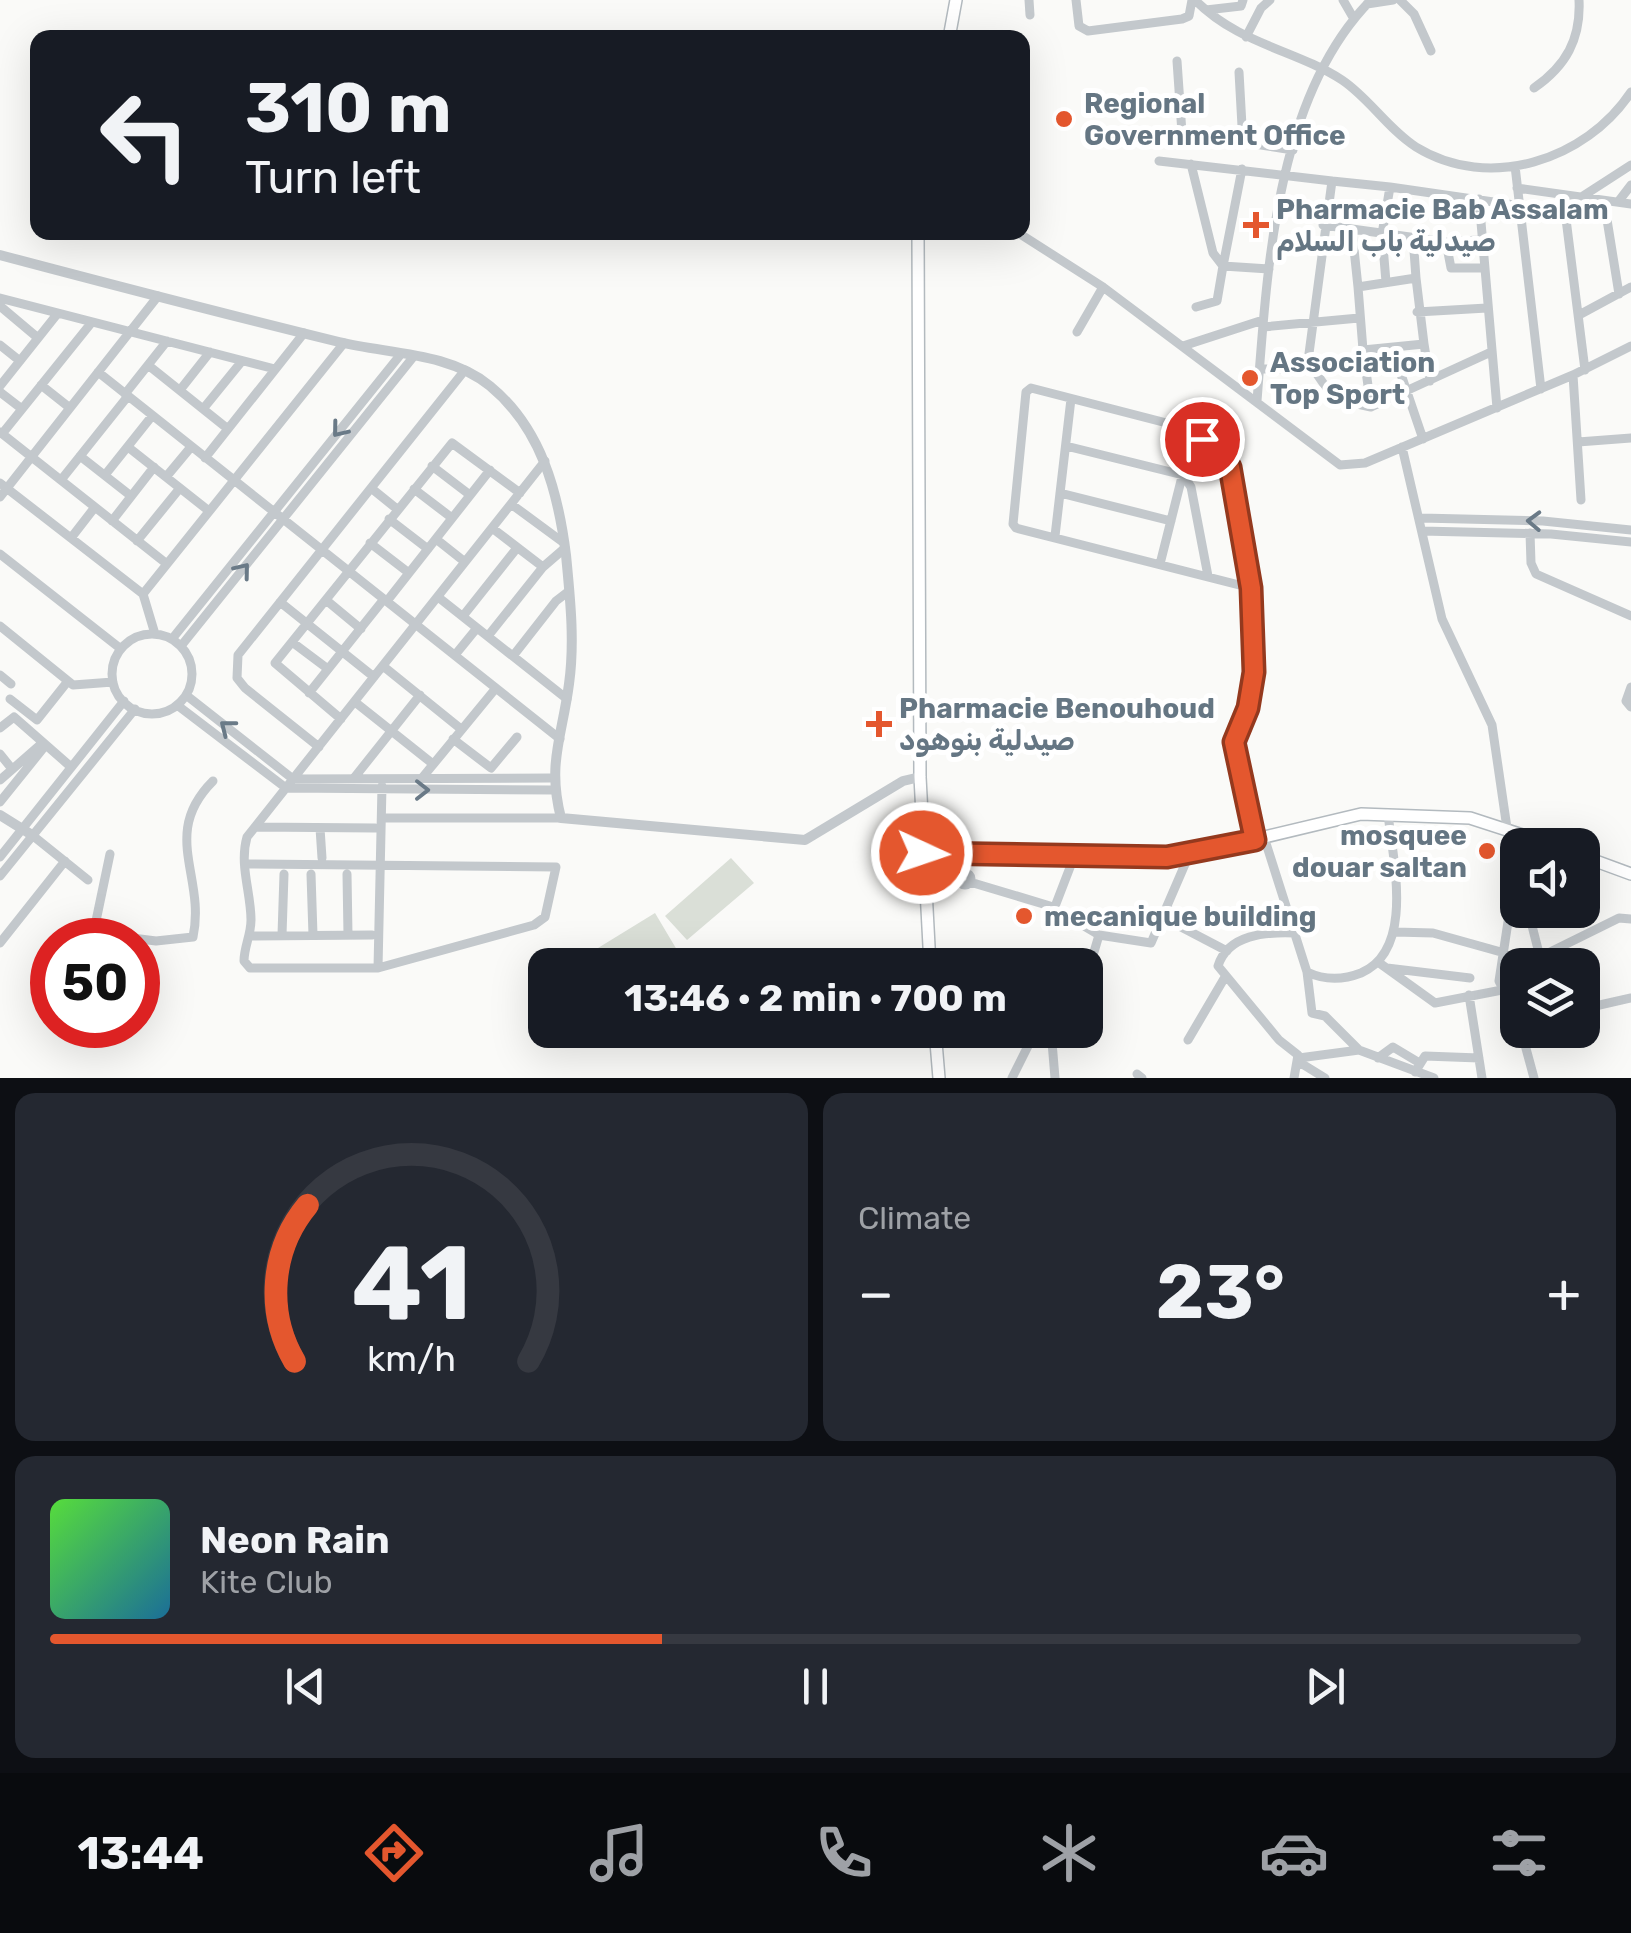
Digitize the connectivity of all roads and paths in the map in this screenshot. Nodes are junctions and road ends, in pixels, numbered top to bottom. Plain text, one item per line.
1 (956, 0) edge
2 (1029, 0) edge
3 (1076, 0) edge
4 (1194, 0) edge
5 (1397, 0) edge
6 (1579, 0) edge
7 (1243, 2) edge
8 (1267, 2) edge
9 (1345, 2) edge
10 (1369, 2) edge
11 (1206, 10) junction
12 (1030, 15) dead end
13 (1354, 19) junction
14 (950, 30) edge
15 (1246, 37) junction
16 (1431, 52) dead end
17 (1177, 61) dead end
18 (1320, 70) junction
19 (1239, 72) dead end
20 (1534, 88) dead end
21 (1631, 94) edge
22 (1243, 144) junction
23 (1293, 150) junction
24 (1159, 161) dead end
25 (1191, 164) junction
26 (1631, 165) edge
27 (1514, 166) junction
28 (1242, 169) junction
29 (1288, 175) junction
30 (1332, 182) junction
31 (1631, 185) edge
32 (1390, 188) junction
33 (1517, 188) junction
34 (1582, 197) junction
35 (1478, 199) junction
36 (1604, 200) junction
37 (1618, 202) junction
38 (1631, 204) edge
39 (1520, 206) junction
40 (1323, 225) junction
41 (1352, 230) junction
42 (1382, 234) junction
43 (1412, 237) junction
44 (918, 240) edge
45 (1029, 240) edge
46 (1479, 240) junction
47 (1446, 242) junction
48 (0, 255) edge
49 (1222, 266) junction
50 (1269, 268) junction
51 (1483, 268) junction
52 (1416, 278) junction
53 (1386, 282) junction
54 (1102, 287) junction
55 (1358, 287) junction
56 (1631, 287) edge
57 (1619, 294) junction
58 (158, 296) junction
59 (0, 298) edge
60 (0, 306) edge
61 (1196, 308) dead end
62 (1487, 308) junction
63 (1417, 312) junction
64 (58, 313) junction
65 (1579, 314) junction
66 (1360, 318) junction
67 (92, 322) junction
68 (1263, 323) junction
69 (1310, 326) junction
70 (130, 332) junction
71 (1077, 332) dead end
72 (304, 333) junction
73 (38, 338) junction
74 (167, 341) junction
75 (344, 343) junction
76 (1424, 344) junction
77 (0, 345) edge
78 (1182, 346) junction
79 (1631, 346) edge
80 (1392, 348) junction
81 (1363, 350) junction
82 (210, 352) junction
83 (1491, 352) junction
84 (400, 354) junction
85 (414, 356) junction
86 (20, 361) junction
87 (242, 361) junction
88 (148, 365) junction
89 (1310, 369) junction
90 (276, 370) junction
91 (465, 370) junction
92 (1260, 370) junction
93 (1585, 370) junction
94 (98, 372) junction
95 (1573, 375) junction
96 (1430, 382) junction
97 (41, 385) junction
98 (0, 389) edge
99 (1541, 389) junction
100 (180, 390) junction
101 (1404, 392) junction
102 (126, 395) junction
103 (1071, 399) junction
104 (1257, 402) junction
105 (1371, 407) junction
106 (70, 408) junction
107 (1496, 408) junction
108 (22, 409) junction
109 (203, 409) junction
110 (152, 416) junction
111 (228, 429) junction
112 (1, 433) edge
113 (1193, 433) junction
114 (1631, 438) edge
115 (1423, 439) junction
116 (1578, 442) junction
117 (1066, 446) junction
118 (128, 447) junction
119 (191, 447) junction
120 (1402, 447) junction
121 (80, 456) junction
122 (31, 457) junction
123 (205, 458) junction
124 (545, 461) junction
125 (432, 466) junction
126 (154, 468) junction
127 (490, 470) junction
128 (1182, 475) junction
129 (105, 476) junction
130 (166, 477) junction
131 (61, 480) junction
132 (233, 481) junction
133 (180, 488) junction
134 (371, 488) junction
135 (2, 489) edge
136 (414, 489) junction
137 (520, 493) junction
138 (1060, 493) junction
139 (131, 496) junction
140 (470, 496) junction
141 (1582, 500) dead end
142 (511, 504) junction
143 (95, 507) junction
144 (397, 508) junction
145 (209, 511) junction
146 (273, 513) junction
147 (452, 518) junction
148 (1421, 518) junction
149 (389, 519) junction
150 (284, 520) junction
151 (112, 521) junction
152 (1171, 521) junction
153 (492, 528) junction
154 (1631, 530) edge
155 (1422, 531) junction
156 (1530, 533) junction
157 (1055, 536) junction
158 (71, 538) junction
159 (436, 539) junction
160 (137, 541) junction
161 (1631, 542) edge
162 (370, 543) junction
163 (564, 546) junction
164 (517, 548) junction
165 (428, 549) junction
166 (322, 550) junction
167 (0, 554) edge
168 (465, 562) junction
169 (167, 564) junction
170 (1160, 564) junction
171 (542, 567) junction
172 (349, 571) junction
173 (409, 573) junction
174 (1208, 576) junction
175 (1251, 588) junction
176 (570, 591) junction
177 (142, 594) junction
178 (438, 597) junction
179 (326, 600) junction
180 (386, 600) junction
181 (280, 602) junction
182 (463, 616) junction
183 (1631, 616) edge
184 (307, 624) junction
185 (416, 624) junction
186 (0, 626) edge
187 (361, 628) junction
188 (478, 628) junction
189 (156, 634) junction
190 (488, 636) junction
191 (172, 638) junction
192 (292, 642) junction
193 (181, 646) junction
194 (121, 649) junction
195 (342, 652) junction
196 (455, 655) junction
197 (513, 656) junction
198 (383, 666) junction
199 (328, 669) junction
200 (0, 675) edge
201 (374, 677) junction
202 (68, 680) junction
203 (114, 682) junction
204 (12, 684) dead end
205 (1631, 687) edge
206 (496, 688) junction
207 (309, 693) junction
208 (186, 694) junction
209 (420, 695) junction
210 (10, 698) dead end
211 (567, 699) junction
212 (124, 702) junction
213 (355, 702) junction
214 (178, 705) junction
215 (1631, 707) edge
216 (134, 710) junction
217 (341, 719) junction
218 (0, 728) edge
219 (461, 729) junction
220 (392, 731) junction
221 (517, 738) dead end
222 (453, 739) junction
223 (560, 739) junction
224 (43, 745) junction
225 (319, 747) junction
226 (0, 754) edge
227 (432, 764) junction
228 (72, 767) junction
229 (12, 769) junction
230 (354, 778) junction
231 (382, 778) junction
232 (422, 778) junction
233 (920, 778) junction
234 (0, 780) edge
235 (213, 781) dead end
236 (290, 783) junction
237 (553, 784) junction
238 (382, 790) junction
239 (0, 802) edge
240 (1388, 814) junction
241 (0, 815) edge
242 (382, 818) junction
243 (561, 818) junction
244 (255, 826) junction
245 (320, 828) junction
246 (375, 828) dead end
247 (1507, 828) joint
248 (28, 832) junction
249 (1260, 839) junction
250 (922, 853) junction
251 (110, 854) dead end
252 (1188, 855) junction
253 (1074, 857) junction
254 (0, 858) edge
255 (322, 858) dead end
256 (64, 861) junction
257 (1600, 863) edge
258 (245, 864) junction
259 (382, 864) junction
260 (284, 874) dead end
261 (311, 874) dead end
262 (348, 874) dead end
263 (1631, 874) edge
264 (0, 876) edge
265 (88, 880) dead end
266 (970, 882) dead end
267 (1054, 909) junction
268 (1162, 917) junction
269 (96, 918) edge
270 (1631, 919) edge
271 (1395, 932) junction
272 (1294, 933) junction
273 (282, 935) junction
274 (314, 935) junction
275 (348, 935) junction
276 (372, 935) dead end
277 (249, 936) junction
278 (1099, 936) junction
279 (160, 941) edge
280 (0, 942) edge
281 (929, 948) edge
282 (1095, 948) edge
283 (1565, 948) edge
284 (1226, 952) junction
285 (1500, 952) edge
286 (1382, 965) junction
287 (378, 968) junction
288 (1307, 972) junction
289 (1225, 977) junction
290 (1470, 978) dead end
291 (1500, 990) edge
292 (1469, 996) junction
293 (1631, 998) edge
294 (1600, 1005) edge
295 (1188, 1040) dead end
296 (936, 1048) edge
297 (1027, 1048) edge
298 (1053, 1048) edge
299 (1526, 1048) edge
300 (1359, 1050) junction
301 (1378, 1058) junction
302 (1479, 1058) junction
303 (1299, 1060) junction
304 (1419, 1072) edge
305 (938, 1078) edge
306 (1012, 1078) edge
307 (1055, 1078) edge
308 (1294, 1078) edge
309 (1325, 1078) edge
310 (1434, 1078) edge
311 (1482, 1078) edge
312 (1534, 1078) edge

1 - 14 main road
2 - 12 street
3 - 4 street
4 - 11 street
5 - 10 street
5 - 16 street
6 - 20 street
7 - 8 street
7 - 11 street
8 - 15 street
9 - 13 street
10 - 13 street
11 - 15 street
13 - 18 street
15 - 18 street
17 - 22 street
18 - 23 street
18 - 27 street
19 - 22 street
21 - 27 street
22 - 23 street
23 - 29 street
24 - 25 street
25 - 28 street
25 - 49 street
26 - 34 street
27 - 33 street
28 - 29 street
28 - 49 street
29 - 30 street
29 - 50 street
30 - 32 street
30 - 40 street
31 - 37 street
32 - 35 street
32 - 42 street
33 - 34 street
33 - 39 street
34 - 36 street
35 - 39 street
35 - 46 street
36 - 37 street
36 - 57 street
37 - 38 street
39 - 65 street
39 - 99 street
40 - 41 street
40 - 69 street
41 - 42 street
41 - 55 street
42 - 43 street
42 - 53 street
43 - 47 street
43 - 52 street
44 - 233 main road
45 - 54 street
46 - 47 street
46 - 51 street
47 - 51 street
48 - 58 street
49 - 50 street
49 - 61 street
50 - 68 street
51 - 62 street
52 - 53 street
52 - 63 street
53 - 55 street
54 - 71 street
54 - 78 street
55 - 66 street
56 - 57 street
57 - 65 street
58 - 70 street
58 - 72 street
59 - 64 street
60 - 73 street
62 - 63 street
62 - 83 street
63 - 76 street
64 - 67 street
64 - 73 street
65 - 93 street
66 - 69 street
66 - 81 street
67 - 70 street
67 - 97 street
68 - 69 street
68 - 78 street
68 - 92 street
69 - 89 street
70 - 74 street
70 - 94 street
72 - 75 street
72 - 90 street
73 - 86 street
74 - 82 street
74 - 88 street
75 - 84 street
75 - 132 street
76 - 80 street
76 - 96 street
77 - 86 street
78 - 104 street
79 - 93 street
80 - 81 street
80 - 101 street
81 - 105 street
82 - 87 street
82 - 100 street
83 - 96 street
83 - 107 street
84 - 85 street
84 -> 146 street
85 - 91 street
85 - 150 street
86 - 98 street
87 - 90 street
87 - 109 street
88 - 100 street
88 - 102 street
89 - 92 street
89 - 105 street
90 - 111 street
91 - 124 street
91 - 134 street
92 - 104 street
93 - 95 street
94 - 102 street
94 - 106 street
95 - 99 street
95 - 116 street
96 - 101 street
97 - 106 street
97 - 108 street
98 - 108 street
99 - 107 street
100 - 109 street
101 - 105 street
101 - 115 street
102 - 110 street
102 - 121 street
103 - 113 street
103 - 117 street
103 - 157 street
104 - 120 street
106 - 122 street
107 - 115 street
108 - 112 street
109 - 111 street
110 - 118 street
110 - 119 street
111 - 123 street
112 - 122 street
113 - 128 street
113 - 175 street
114 - 116 street
115 - 120 street
116 - 141 street
117 - 128 street
117 - 138 street
118 - 126 street
118 - 129 street
119 - 123 street
119 - 130 street
120 - 148 street
121 - 129 street
121 - 131 street
122 - 131 street
122 - 135 street
123 - 132 street
124 - 137 street
124 - 163 street
125 - 127 street
125 - 136 street
125 - 140 street
126 - 130 street
126 - 139 street
127 - 137 street
127 - 140 street
128 - 152 street
128 - 174 street
129 - 139 street
130 - 133 street
131 - 143 street
132 - 145 street
132 - 146 street
133 - 145 street
133 - 160 street
134 - 144 street
134 - 166 street
135 - 158 street
136 - 144 street
136 - 147 street
137 - 142 street
138 - 152 street
138 - 157 street
139 - 151 street
140 - 147 street
142 - 153 street
142 - 163 street
143 - 151 street
143 - 158 street
144 - 149 street
145 - 169 street
146 - 150 street
146 - 191 street
147 - 159 street
154 -> 148 street
148 - 155 street
149 - 162 street
149 - 165 street
150 - 166 street
193 -> 150 street
151 - 160 street
152 - 170 street
153 - 164 street
153 - 168 street
155 - 156 street
155 - 247 street
156 - 161 street
156 - 183 street
157 - 170 street
158 - 177 street
159 - 165 street
159 - 168 street
160 - 169 street
162 - 172 street
162 - 173 street
163 - 171 street
163 - 176 street
164 - 171 street
164 - 182 street
165 - 173 street
166 - 172 street
166 - 181 street
167 - 194 street
168 - 178 street
169 - 177 street
170 - 174 street
171 - 190 street
172 - 179 street
172 - 180 street
173 - 180 street
174 - 175 street
175 - 249 street
176 - 197 street
176 - 211 street
177 - 189 street
178 - 182 street
178 - 185 street
179 - 184 street
179 - 187 street
180 - 185 street
180 - 187 street
181 - 184 street
181 - 225 street
182 - 188 street
184 - 192 street
184 - 195 street
185 - 196 street
185 - 198 street
186 - 202 street
187 - 195 street
188 - 190 street
188 - 196 street
189 - 191 street
189 - 194 street
190 - 197 street
191 - 193 street
192 - 199 street
192 - 207 street
193 - 208 street
194 - 203 street
195 - 199 street
195 - 201 street
196 - 206 street
197 - 211 street
198 - 201 street
198 - 209 street
199 - 207 street
200 - 204 street
201 - 213 street
202 - 203 street
202 - 210 street
203 - 212 street
205 - 215 street
206 - 219 street
206 - 223 street
207 - 217 street
208 - 214 street
236 -> 208 street
209 - 219 street
209 - 220 street
211 - 223 street
212 - 216 street
212 - 228 street
213 - 217 street
213 - 220 street
214 - 216 street
214 - 236 street
216 - 248 street
217 - 225 street
218 - 224 street
219 - 222 street
220 - 227 street
220 - 230 street
221 - 222 street
222 - 227 street
223 - 237 street
224 - 228 street
224 - 229 street
224 - 239 street
225 - 236 street
226 - 229 street
227 - 232 street
228 - 248 street
229 - 234 street
230 - 231 street
230 - 236 street
231 - 232 street
231 - 238 street
232 - 237 street
233 - 243 street
233 - 250 main road
235 - 279 street
236 - 238 street
236 - 244 street
238 -> 237 street
237 - 243 street
238 - 242 street
240 - 247 main road
240 - 249 main road
240 - 271 street
241 - 248 street
242 - 243 street
242 - 259 street
244 - 245 street
244 - 258 street
245 - 246 street
245 - 255 street
248 - 254 street
248 - 256 street
248 - 264 street
249 - 252 main road
249 - 272 street
250 - 253 main road
250 - 281 main road
251 - 269 street
252 - 253 main road
252 - 268 street
253 - 267 street
256 - 265 street
256 - 280 street
257 - 263 main road
258 - 259 street
258 - 277 street
259 - 287 street
259 - 287 street
260 - 273 street
261 - 274 street
262 - 275 street
266 - 267 street
267 - 278 street
268 - 278 street
268 - 284 street
270 - 283 street
271 - 285 street
271 - 286 street
272 - 284 street
272 - 288 street
273 - 274 street
273 - 277 street
274 - 275 street
275 - 276 street
277 - 287 street
278 - 282 street
284 - 289 street
286 - 288 street
286 - 290 street
286 - 292 street
288 - 300 street
289 - 295 street
289 - 303 street
291 - 292 street
292 - 302 street
293 - 294 street
296 - 305 main road
297 - 306 street
298 - 307 street
299 - 312 street
300 - 301 street
300 - 303 street
301 - 304 street
301 - 304 street
302 - 304 street
302 - 311 street
303 - 308 street
303 - 309 street
304 - 310 street

